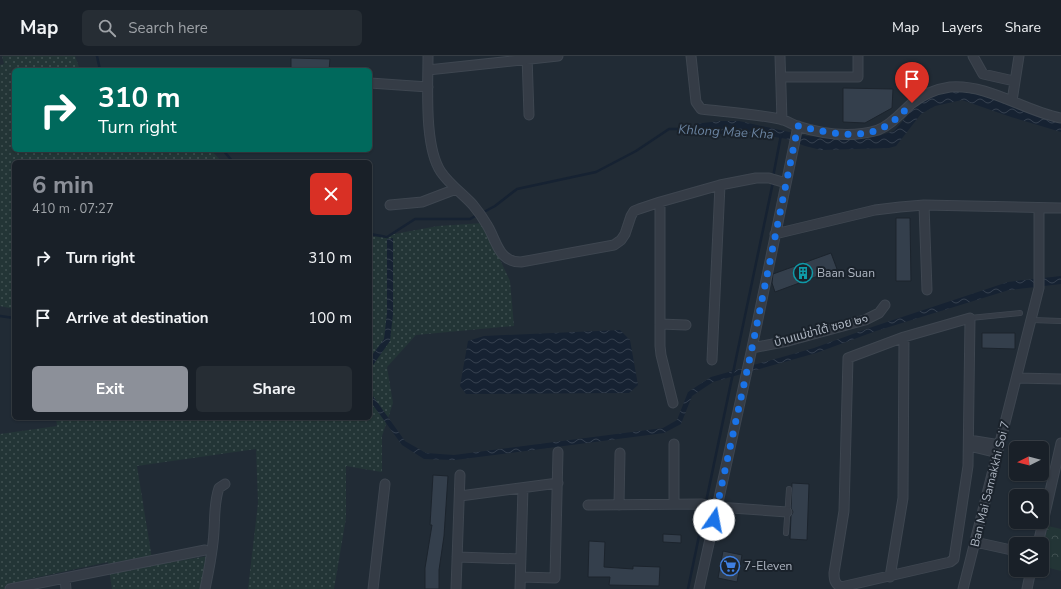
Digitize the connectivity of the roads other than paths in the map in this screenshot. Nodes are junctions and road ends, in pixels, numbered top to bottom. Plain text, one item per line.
1 (428, 56) edge
2 (558, 56) edge
3 (691, 56) edge
4 (780, 56) edge
5 (858, 56) edge
6 (973, 56) edge
7 (1019, 56) edge
8 (527, 58) edge
9 (428, 70) junction
10 (781, 77) junction
11 (1014, 81) junction
12 (372, 83) edge
13 (428, 87) junction
14 (1012, 101) junction
15 (529, 115) dead end
16 (1061, 118) edge
17 (782, 120) junction
18 (798, 126) junction
19 (777, 181) junction
20 (720, 185) junction
21 (456, 189) junction
22 (660, 202) junction
23 (390, 205) dead end
24 (924, 205) junction
25 (1039, 208) junction
26 (1061, 208) edge
27 (776, 234) junction
28 (927, 290) dead end
29 (885, 304) dead end
30 (1020, 313) dead end
31 (970, 318) junction
32 (1032, 320) junction
33 (1061, 321) edge
34 (660, 324) junction
35 (686, 325) dead end
36 (904, 337) junction
37 (752, 348) junction
38 (712, 360) dead end
39 (1017, 378) junction
40 (1061, 379) edge
41 (673, 403) dead end
42 (969, 443) junction
43 (674, 444) dead end
44 (1061, 444) edge
45 (999, 449) junction
46 (558, 452) dead end
47 (620, 453) dead end
48 (460, 475) dead end
49 (558, 483) junction
50 (225, 484) dead end
51 (385, 484) dead end
52 (523, 488) junction
53 (789, 489) dead end
54 (460, 496) junction
55 (674, 504) junction
56 (588, 505) dead end
57 (619, 505) junction
58 (717, 507) junction
59 (787, 512) junction
60 (786, 533) dead end
61 (1040, 537) edge
62 (975, 542) junction
63 (1009, 549) edge
64 (206, 550) dead end
65 (457, 557) junction
66 (521, 559) junction
67 (890, 576) junction
68 (1029, 577) edge
69 (521, 578) junction
70 (64, 579) junction
71 (10, 589) edge
72 (66, 589) edge
73 (205, 589) edge
74 (372, 589) edge
75 (456, 589) edge
76 (520, 589) edge
77 (699, 589) edge
78 (963, 589) edge
79 (1026, 589) edge

1 - 9 street
2 - 8 street
3 - 17 street
4 - 10 street
5 - 10 street
6 - 11 street
7 - 11 street
8 - 9 street
8 - 15 street
9 - 13 street
10 - 17 street
11 - 14 street
12 - 13 street
13 - 21 street
14 - 16 street
14 - 18 street
17 - 18 street
18 - 19 street
19 - 20 street
19 - 27 street
20 - 22 street
20 - 38 street
21 - 22 street
21 - 23 street
22 - 34 street
24 - 25 street
24 - 27 street
24 - 28 street
25 - 26 street
25 - 32 street, Ban Mai Samakkhi Soi 7
27 - 37 street
29 - 37 street, บ้านแม่ข่าใต้ ซอย ๒๑
30 - 31 lane
31 - 36 street
31 - 42 street
32 - 33 lane
32 - 39 street, Ban Mai Samakkhi Soi 7
34 - 35 street
34 - 41 street
36 - 67 street
36 - 67 street
37 - 58 street
39 - 40 street
39 - 45 street, Ban Mai Samakkhi Soi 7
42 - 45 street
42 - 67 street
43 - 55 street
44 - 61 street
45 - 62 street, Ban Mai Samakkhi Soi 7
46 - 49 street
47 - 57 street
48 - 54 street
49 - 52 street
49 - 69 street
50 - 73 street
51 - 74 street
52 - 54 street
52 - 66 street
53 - 59 lane
54 - 65 street
55 - 57 street
55 - 58 street
56 - 57 street
58 - 59 street
58 - 77 street
59 - 60 lane
62 - 63 street
62 - 78 street, Ban Mai Samakkhi Soi 7
64 - 70 street
65 - 66 street
65 - 75 street
66 - 69 street
68 - 79 street
69 - 76 street
70 - 71 street
70 - 72 street

